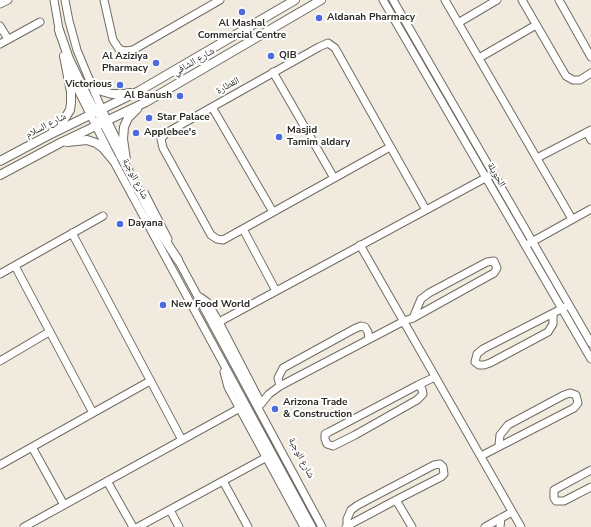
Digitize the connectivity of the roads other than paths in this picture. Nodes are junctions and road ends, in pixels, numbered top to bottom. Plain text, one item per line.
1 (8, 0) edge
2 (54, 0) edge
3 (65, 0) edge
4 (104, 0) edge
5 (220, 0) edge
6 (321, 0) edge
7 (383, 0) edge
8 (393, 0) edge
9 (445, 0) edge
10 (497, 0) edge
11 (522, 0) edge
12 (559, 0) edge
13 (292, 1) edge
14 (0, 4) edge
15 (40, 22) dead end
16 (458, 23) junction
17 (536, 25) junction
18 (0, 26) edge
19 (59, 30) junction
20 (8, 39) junction
21 (0, 44) edge
22 (64, 56) junction
23 (591, 57) edge
24 (479, 58) junction
25 (431, 65) junction
26 (180, 67) junction
27 (424, 69) junction
28 (273, 72) junction
29 (591, 73) edge
30 (90, 81) junction
31 (139, 91) junction
32 (146, 102) junction
33 (212, 107) junction
34 (99, 117) junction
35 (589, 131) edge
36 (49, 135) junction
37 (591, 140) edge
38 (60, 143) junction
39 (390, 147) junction
40 (32, 157) junction
41 (537, 158) junction
42 (113, 160) junction
43 (126, 160) junction
44 (0, 161) edge
45 (493, 174) junction
46 (0, 175) edge
47 (334, 178) junction
48 (486, 178) junction
49 (591, 209) edge
50 (426, 210) junction
51 (273, 212) junction
52 (103, 216) dead end
53 (572, 220) junction
54 (242, 229) junction
55 (72, 233) junction
56 (532, 241) junction
57 (360, 245) junction
58 (525, 245) junction
59 (178, 260) junction
60 (15, 266) junction
61 (0, 274) edge
62 (276, 291) junction
63 (198, 296) junction
64 (569, 305) junction
65 (562, 310) junction
66 (553, 314) junction
67 (413, 318) junction
68 (219, 322) junction
69 (404, 322) junction
70 (50, 332) junction
71 (369, 339) junction
72 (591, 343) edge
73 (591, 359) edge
74 (221, 360) junction
75 (0, 361) edge
76 (435, 377) junction
77 (150, 381) junction
78 (418, 385) junction
79 (280, 386) junction
80 (272, 391) junction
81 (255, 392) junction
82 (261, 404) junction
83 (240, 408) junction
84 (93, 413) junction
85 (182, 440) junction
86 (500, 445) junction
87 (32, 447) junction
88 (481, 456) junction
89 (267, 457) junction
90 (0, 465) edge
91 (591, 470) edge
92 (223, 480) junction
93 (107, 481) junction
94 (591, 487) edge
95 (396, 500) junction
96 (64, 505) junction
97 (170, 510) junction
98 (512, 512) junction
99 (501, 518) junction
100 (24, 527) edge
101 (132, 527) edge
102 (138, 527) edge
103 (179, 527) edge
104 (248, 527) edge
105 (304, 527) edge
106 (312, 527) edge
107 (322, 527) edge
108 (327, 527) edge
109 (347, 527) edge
110 (412, 527) edge
111 (485, 527) edge
112 (500, 527) edge
113 (521, 527) edge

1 - 14 street
2 - 19 street, شارع الوجبة
3 - 30 street, شارع الوجبة
4 - 5 street
6 - 32 main road, شارع الشافي
7 - 27 street, الحويلة
8 - 25 street, الحويلة
9 - 16 street
10 - 16 street
11 - 17 street
12 - 23 street
13 - 26 main road, شارع الشافي
15 - 20 street
16 - 24 street
17 - 24 street
17 - 29 street
18 - 20 street
19 - 22 street, شارع الوجبة
19 - 34 main road
20 - 21 street
22 - 34 street, شارع الوجبة
22 - 36 main road
24 - 41 street
25 - 27 street
25 - 45 street, الحويلة
26 - 31 main road, شارع الشافي
26 - 34 main road
27 - 48 street, الحويلة
28 - 33 street, القطارة
28 - 39 street, القطارة
28 - 47 street
30 - 31 main road
30 - 34 street, شارع الوجبة
31 - 34 main road, شارع الشافي
32 - 34 main road, شارع الشافي
32 - 43 main road
33 - 51 street
33 - 54 street, القطارة
34 - 36 main road, شارع السلام
34 - 38 main road
34 - 40 main road
34 - 42 street, شارع الوجبة
34 - 43 street, شارع الوجبة
34 - 59 main road
35 - 37 street
35 - 41 street
36 - 44 main road, شارع السلام
38 - 40 main road
38 - 42 main road
39 - 47 street, القطارة
39 - 50 street, القطارة
40 - 46 main road
41 - 53 street
42 - 74 street, شارع الوجبة
43 - 59 street, شارع الوجبة
45 - 48 street
45 - 56 street, الحويلة
47 - 51 street, القطارة
48 - 50 street
48 - 58 street, الحويلة
49 - 53 street
50 - 57 street
51 - 54 street, القطارة
52 - 55 street
53 - 56 street
54 - 62 street
55 - 60 street
55 - 77 street
56 - 58 street
56 - 64 street, الحويلة
57 - 62 street
57 - 69 street
58 - 65 street, الحويلة
59 - 63 street, شارع الوجبة
60 - 61 street
60 - 70 street
62 - 68 street
63 - 68 street, شارع الوجبة
63 - 107 street, شارع الوجبة
64 - 65 street
64 - 72 street, الحويلة
65 - 66 street
65 - 73 street, الحويلة
66 - 66 street
67 - 67 street
67 - 69 street
68 - 81 street, شارع الوجبة
69 - 71 street
69 - 76 street
70 - 75 street
70 - 84 street
71 - 79 street
71 - 79 street
74 - 83 street, شارع الوجبة
74 - 106 street, شارع الوجبة
76 - 78 street
76 - 88 street
77 - 84 street
77 - 85 street
78 - 78 street
79 - 80 street
80 - 81 street
80 - 82 street
81 - 82 street, شارع الوجبة
82 - 108 street, شارع الوجبة
83 - 85 street
83 - 89 street, شارع الوجبة
84 - 87 street
85 - 93 street
86 - 86 street
86 - 88 street
87 - 90 street
87 - 96 street
88 - 98 street
89 - 92 street
89 - 105 street, شارع الوجبة
91 - 94 street
92 - 97 street
92 - 104 street
93 - 96 street
93 - 101 street
95 - 109 street
95 - 109 street
95 - 110 street
96 - 100 street
97 - 102 street
97 - 103 street
98 - 99 street
98 - 113 street
99 - 111 street
99 - 112 street

